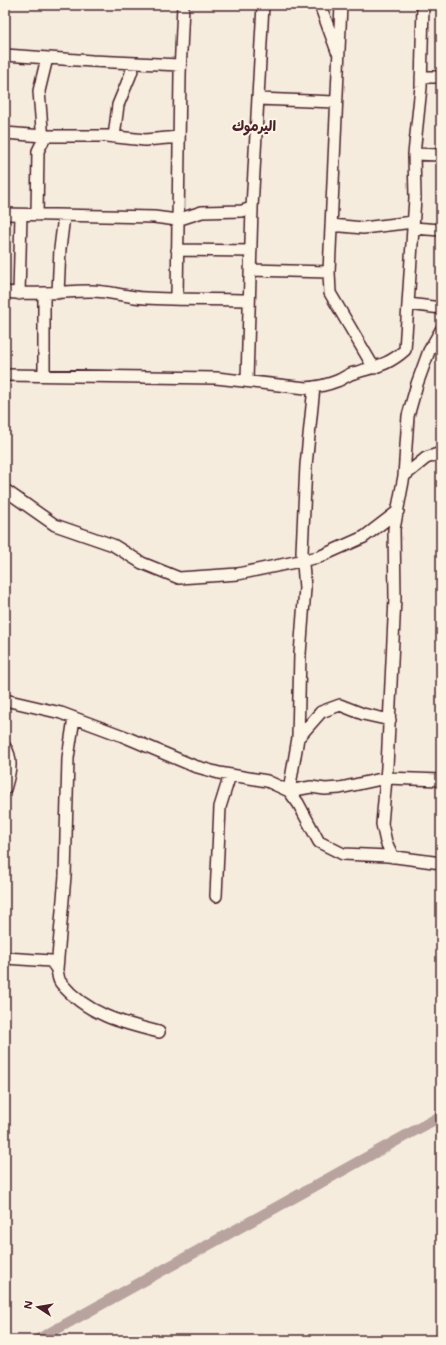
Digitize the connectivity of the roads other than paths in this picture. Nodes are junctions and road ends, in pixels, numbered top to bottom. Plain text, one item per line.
1 (183, 5) edge
2 (263, 5) edge
3 (320, 5) edge
4 (341, 5) edge
5 (423, 5) edge
6 (5, 55) edge
7 (338, 55) junction
8 (47, 58) junction
9 (134, 64) junction
10 (180, 65) junction
11 (421, 77) junction
12 (441, 77) edge
13 (258, 99) junction
14 (335, 102) junction
15 (5, 133) edge
16 (43, 136) junction
17 (114, 137) junction
18 (179, 137) junction
19 (414, 154) junction
20 (441, 155) edge
21 (252, 208) junction
22 (5, 214) edge
23 (21, 215) junction
24 (37, 215) junction
25 (64, 216) junction
26 (177, 220) junction
27 (331, 225) junction
28 (413, 225) junction
29 (441, 230) edge
30 (177, 250) junction
31 (251, 251) junction
32 (250, 270) junction
33 (329, 272) junction
34 (5, 292) edge
35 (58, 293) junction
36 (19, 294) junction
37 (44, 294) junction
38 (177, 298) junction
39 (249, 300) junction
40 (408, 304) junction
41 (441, 308) edge
42 (441, 330) edge
43 (374, 368) junction
44 (5, 375) edge
45 (44, 375) junction
46 (247, 380) junction
47 (314, 387) junction
48 (441, 453) edge
49 (404, 476) junction
50 (5, 490) edge
51 (398, 510) junction
52 (303, 562) junction
53 (5, 700) edge
54 (74, 718) junction
55 (390, 720) junction
56 (298, 738) junction
57 (5, 747) edge
58 (230, 775) junction
59 (386, 778) junction
60 (441, 780) edge
61 (5, 789) edge
62 (289, 791) junction
63 (393, 857) junction
64 (441, 863) edge
65 (216, 896) dead end
66 (5, 958) edge
67 (57, 968) junction
68 (159, 1032) dead end

1 - 10 street
2 - 13 street
3 - 7 street
4 - 7 street
5 - 11 street
6 - 8 street
7 - 14 street
8 - 9 street
8 - 16 street
9 - 10 street
9 - 17 street
10 - 18 street
11 - 12 street
11 - 19 street
13 - 14 street
13 - 21 street
14 - 27 street
15 - 16 street
16 - 17 street
16 - 24 street
17 - 18 street
18 - 26 street
19 - 20 street
19 - 28 street
21 - 26 street
21 - 31 street
22 - 23 street
23 - 24 street
23 - 36 street
24 - 25 street
25 - 26 street
25 - 35 street
26 - 30 street
27 - 28 street
27 - 33 street
28 - 29 street
28 - 40 street
30 - 31 street
30 - 38 street
31 - 32 street
32 - 33 street
32 - 39 street
33 - 43 street
34 - 36 street
35 - 37 street
35 - 38 street
36 - 37 street
37 - 45 street
38 - 39 street
39 - 46 street
40 - 41 street
40 - 43 street
42 - 49 street
43 - 47 street
44 - 45 street
45 - 46 street
46 - 47 street
47 - 52 street
48 - 49 street
49 - 51 street
50 - 52 street
51 - 52 street
51 - 55 street
52 - 56 street
53 - 54 street
54 - 58 street
54 - 67 street
55 - 56 street
55 - 59 street
56 - 62 street
57 - 61 street
58 - 62 street
58 - 65 street
59 - 60 street
59 - 62 street
59 - 63 street
62 - 63 street
63 - 64 street
66 - 67 street
67 - 68 street

